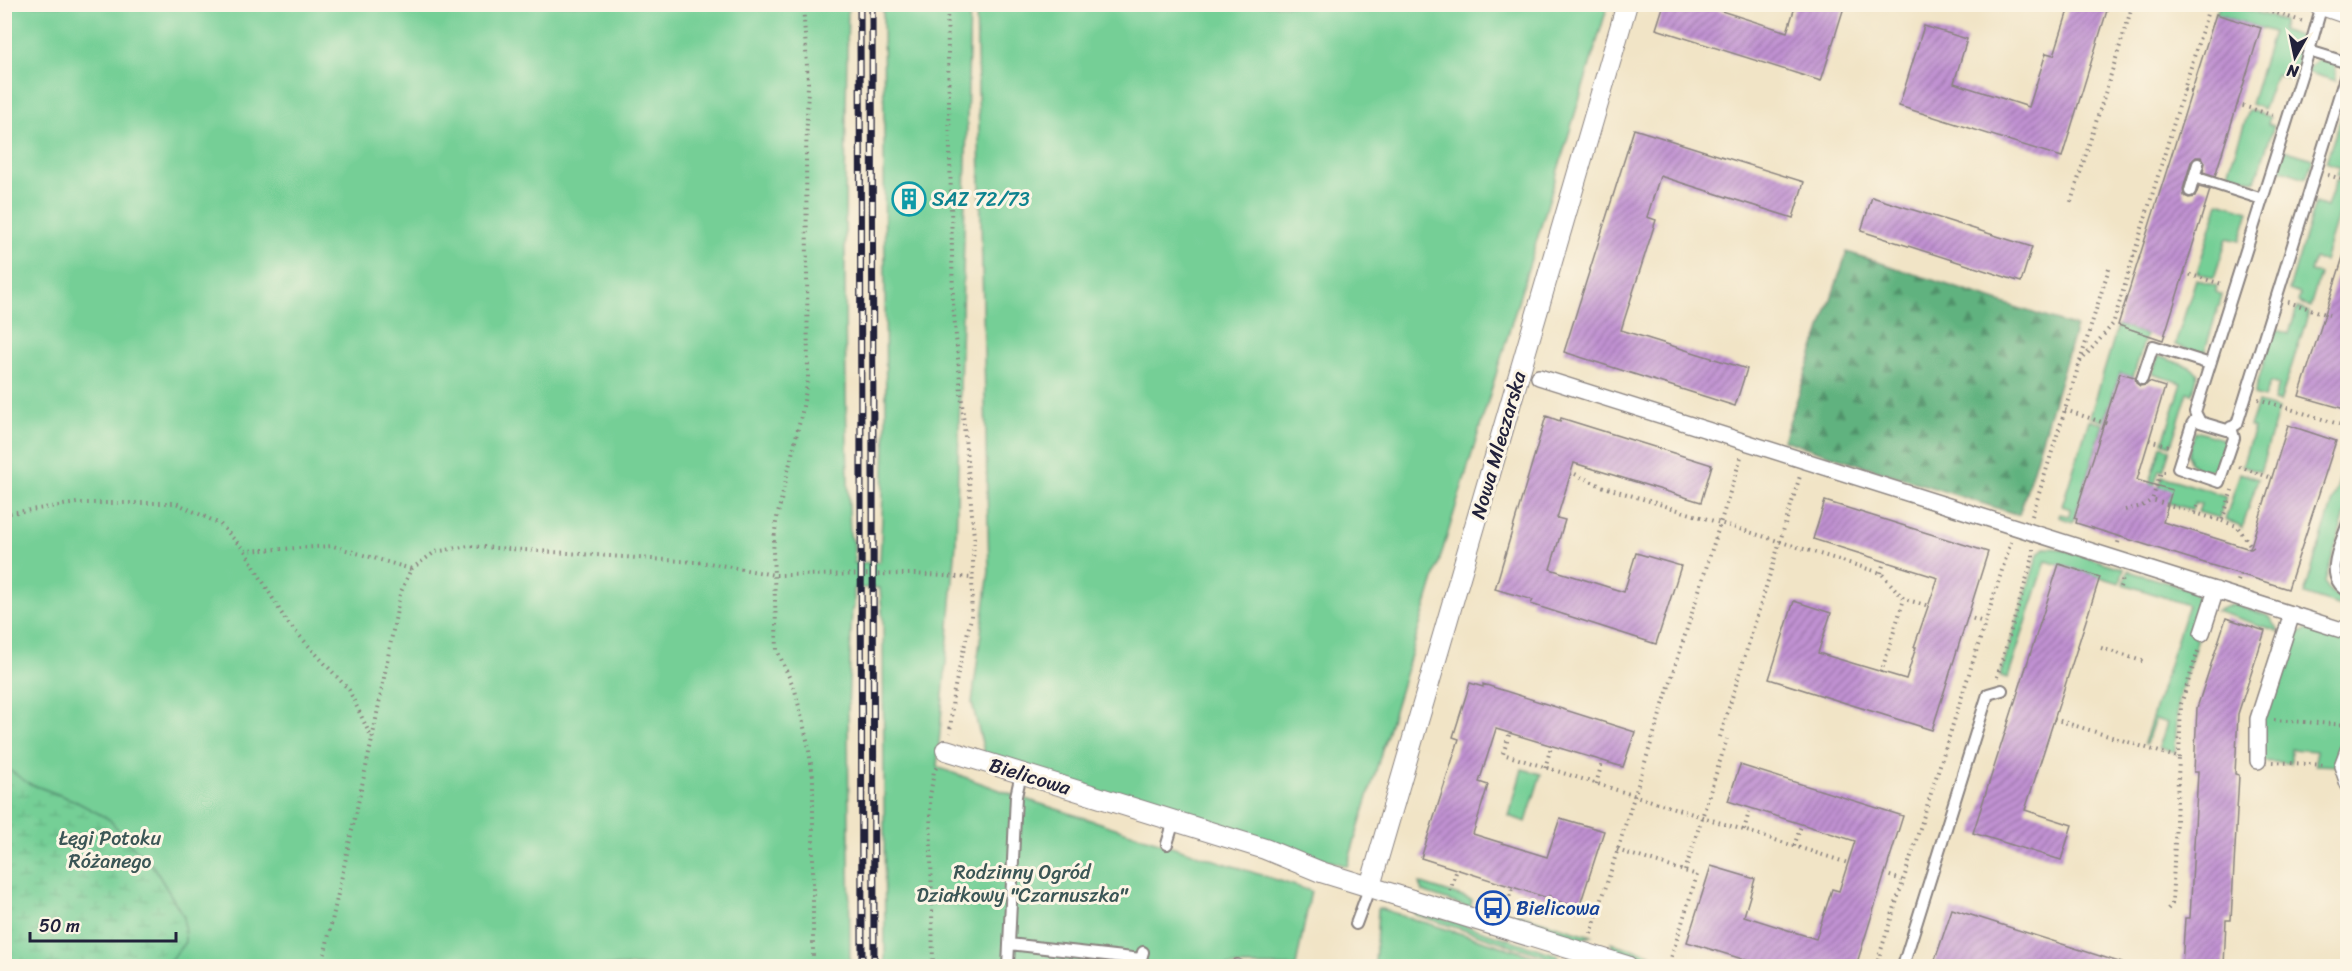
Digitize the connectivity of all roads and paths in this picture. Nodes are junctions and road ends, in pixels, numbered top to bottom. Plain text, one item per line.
1 (803, 4) edge
2 (947, 4) edge
3 (1627, 4) edge
4 (2133, 4) edge
5 (2210, 4) edge
6 (2249, 4) edge
7 (2320, 5) edge
8 (2348, 14) edge
9 (2316, 26) junction
10 (2308, 51) junction
11 (2348, 63) edge
12 (2348, 68) edge
13 (2184, 90) junction
14 (2196, 93) dead end
15 (2342, 103) edge
16 (2237, 104) dead end
17 (2287, 120) junction
18 (2198, 164) dead end
19 (2194, 177) junction
20 (2190, 190) dead end
21 (2262, 199) junction
22 (2071, 202) dead end
23 (2133, 256) junction
24 (2143, 260) dead end
25 (2109, 268) dead end
26 (2184, 273) dead end
27 (2234, 288) junction
28 (2276, 298) junction
29 (2329, 315) dead end
30 (2080, 362) junction
31 (2210, 364) junction
32 (1539, 377) dead end
33 (2142, 380) dead end
34 (2246, 395) junction
35 (2065, 410) junction
36 (2197, 417) junction
37 (2108, 424) dead end
38 (2232, 427) junction
39 (2348, 427) edge
40 (2149, 440) dead end
41 (1746, 442) junction
42 (2173, 447) dead end
43 (1804, 460) junction
44 (2239, 467) dead end
45 (1575, 474) dead end
46 (2272, 478) dead end
47 (2152, 500) dead end
48 (2198, 503) dead end
49 (2125, 510) dead end
50 (4, 513) edge
51 (2195, 513) dead end
52 (2222, 521) dead end
53 (1721, 523) junction
54 (2348, 523) edge
55 (2021, 529) junction
56 (1780, 542) junction
57 (2253, 549) dead end
58 (245, 551) junction
59 (1884, 561) dead end
60 (411, 569) junction
61 (1881, 573) junction
62 (774, 575) junction
63 (973, 579) junction
64 (2216, 590) junction
65 (2348, 591) edge
66 (1904, 598) junction
67 (1929, 606) dead end
68 (2292, 614) junction
69 (1967, 617) dead end
70 (1984, 622) junction
71 (2348, 632) edge
72 (2202, 633) joint
73 (2101, 648) dead end
74 (2145, 662) dead end
75 (1881, 673) dead end
76 (2002, 690) dead end
77 (2054, 719) dead end
78 (2258, 719) junction
79 (2348, 725) edge
80 (1509, 735) dead end
81 (1720, 736) dead end
82 (1727, 739) dead end
83 (372, 740) junction
84 (1551, 747) dead end
85 (946, 750) junction
86 (2348, 750) edge
87 (2179, 758) junction
88 (2258, 761) joint
89 (1602, 763) dead end
90 (2342, 766) junction
91 (1545, 768) junction
92 (1021, 774) junction
93 (1596, 784) junction
94 (2348, 784) edge
95 (1634, 796) junction
96 (1749, 812) dead end
97 (1703, 817) junction
98 (1174, 821) junction
99 (1801, 826) dead end
100 (1744, 830) junction
101 (1167, 844) dead end
102 (1794, 846) junction
103 (1617, 850) junction
104 (1848, 863) dead end
105 (1457, 869) dead end
106 (1685, 871) junction
107 (1884, 874) dead end
108 (1902, 880) junction
109 (1513, 885) dead end
110 (1370, 886) junction
111 (1450, 891) dead end
112 (1550, 895) dead end
113 (1506, 908) dead end
114 (2166, 911) dead end
115 (1543, 919) dead end
116 (1356, 924) dead end
117 (1591, 933) dead end
118 (1009, 944) junction
119 (1143, 952) dead end
120 (1671, 958) dead end
121 (322, 966) edge
122 (813, 966) edge
123 (933, 966) edge
124 (1008, 966) edge
125 (1627, 966) edge
126 (1876, 966) edge
127 (1903, 966) edge

1 - 62 path
2 - 63 path
3 - 110 street, Nowa Mleczarska
4 - 22 path
5 - 13 path
6 - 9 path
7 - 8 street
7 - 9 lane
9 - 10 lane
10 - 11 lane
10 - 17 lane
12 - 15 lane
13 - 14 path
13 - 23 path
15 - 28 lane
16 - 17 path
17 - 21 lane
18 - 19 lane
19 - 20 lane
19 - 21 lane
21 - 27 lane
23 - 24 path
23 - 30 path
25 - 30 path
26 - 27 path
27 - 31 lane
28 - 29 path
28 - 34 lane
30 - 35 path
31 - 33 lane
31 - 36 lane
32 - 41 street
34 - 38 lane
34 - 39 path
35 - 37 path
35 - 55 path
36 - 38 lane
36 - 38 lane
40 - 42 path
41 - 43 street
41 - 53 path
43 - 55 street
43 - 56 path
44 - 46 path
45 - 53 path
47 - 49 path
48 - 51 path
50 - 58 path
52 - 57 path
53 - 56 path
53 - 95 path
54 - 65 lane
55 - 64 street
55 - 70 path
56 - 61 path
56 - 81 path
58 - 60 path
58 - 83 path
59 - 61 path
60 - 62 path
60 - 83 path
61 - 66 path
62 - 63 path
62 - 122 path
63 - 85 path
64 - 68 street
64 - 72 street
66 - 67 path
66 - 75 path
68 - 71 street
68 - 78 street
69 - 70 path
70 - 108 path
72 - 87 path
73 - 74 path
76 - 127 lane
77 - 87 path
78 - 79 path
78 - 88 street
80 - 91 path
82 - 97 path
83 - 121 path
84 - 91 path
85 - 92 street, Bielicowa
85 - 123 path
86 - 90 street
87 - 114 path
88 - 90 path
89 - 93 path
90 - 94 street
91 - 93 path
92 - 98 street, Bielicowa
92 - 118 lane
93 - 95 path
95 - 97 path
95 - 103 path
96 - 100 path
97 - 100 path
97 - 106 path
98 - 101 lane
98 - 110 street, Bielicowa
99 - 102 path
100 - 102 path
102 - 104 path
103 - 106 path
103 - 117 path
105 - 111 path
106 - 120 path
107 - 108 path
108 - 126 path
109 - 113 path
110 - 116 lane
110 - 125 street, Bielicowa
112 - 115 path
118 - 119 lane
118 - 124 lane

